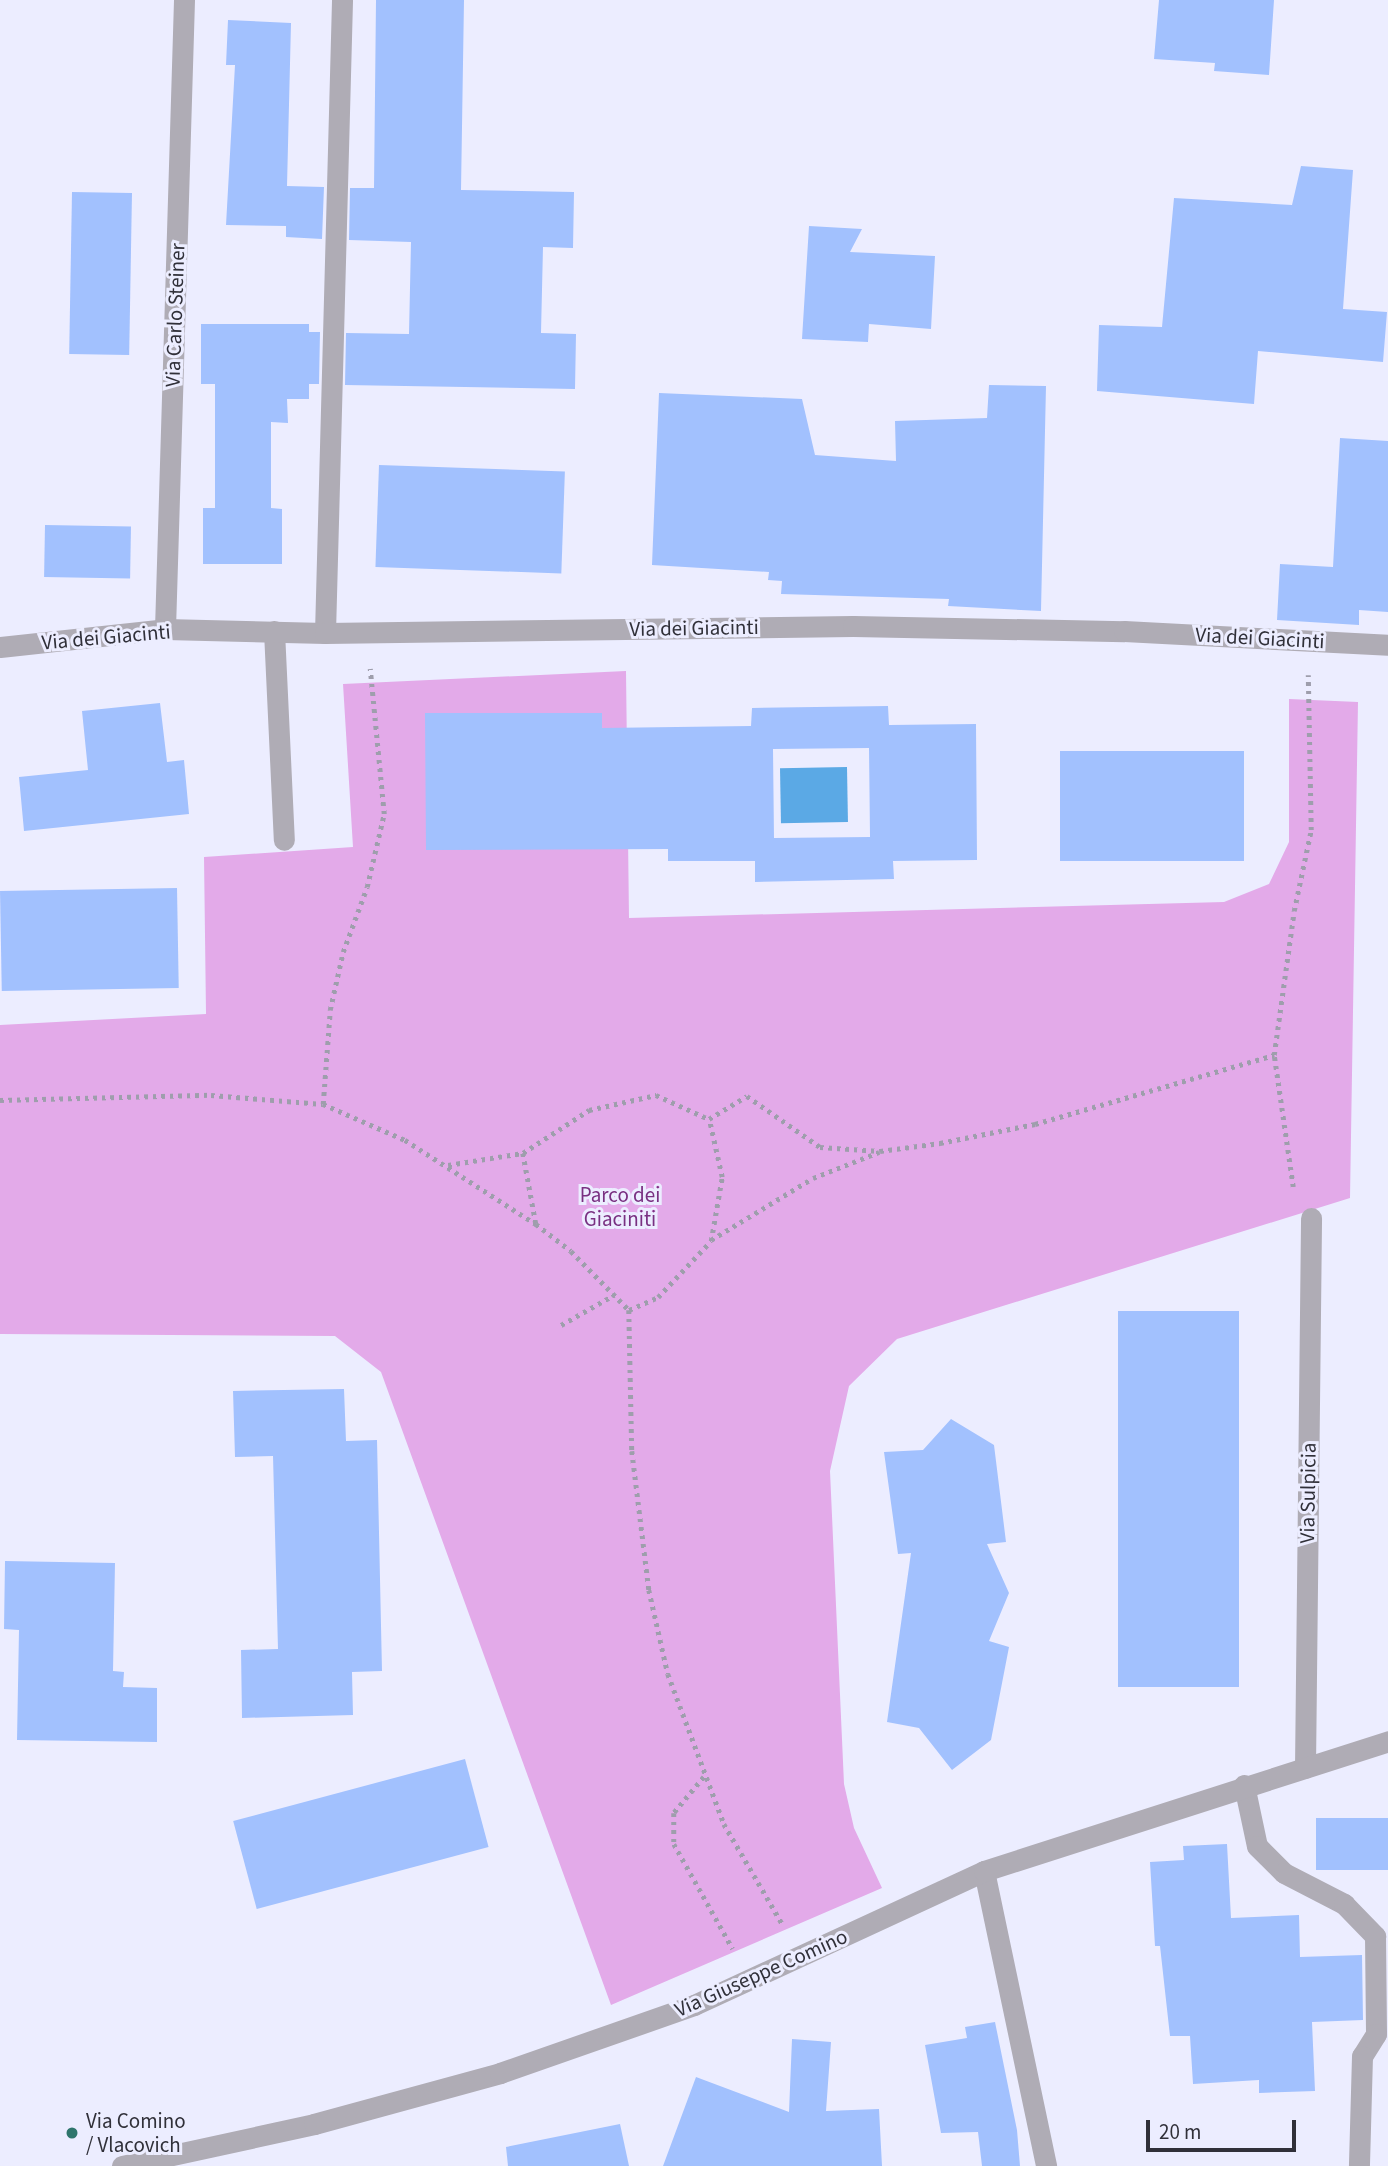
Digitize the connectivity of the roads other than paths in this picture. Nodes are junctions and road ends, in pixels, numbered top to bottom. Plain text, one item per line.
1 (184, 0) edge
2 (342, 0) edge
3 (164, 629) junction
4 (274, 631) junction
5 (325, 633) junction
6 (1388, 645) edge
7 (0, 648) edge
8 (284, 840) dead end
9 (1311, 1219) road end
10 (1388, 1741) edge
11 (1305, 1768) junction
12 (1244, 1785) junction
13 (984, 1871) junction
14 (122, 2166) edge
15 (1046, 2166) edge
16 (1359, 2166) edge

1 - 3 street, Via Carlo Steiner
2 - 5 street
3 - 4 street, Via dei Giacinti
3 - 7 street, Via dei Giacinti
4 - 5 street, Via dei Giacinti
4 - 8 street
5 - 6 street, Via dei Giacinti
9 - 11 street, Via Sulpicia
10 - 11 street, Via Giuseppe Comino
11 - 12 street, Via Giuseppe Comino
12 - 13 street, Via Giuseppe Comino
12 - 16 street
13 - 14 street, Via Giuseppe Comino
13 - 15 street

